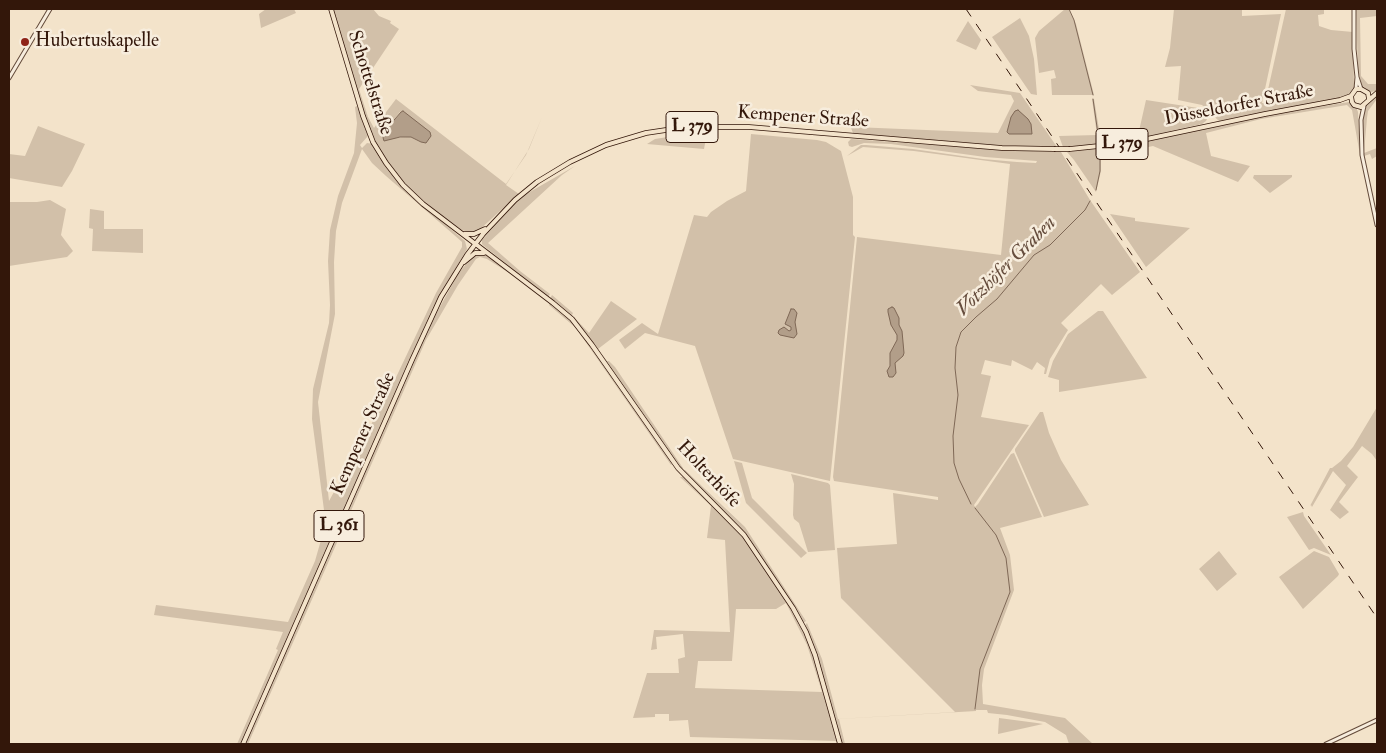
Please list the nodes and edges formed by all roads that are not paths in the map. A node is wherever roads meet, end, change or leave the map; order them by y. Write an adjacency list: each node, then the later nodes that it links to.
1 (50, 9): 4 (street)
2 (331, 9): 17 (main road, Schottelstraße)
3 (1354, 9): 5 (street)
4 (9, 78)
5 (1358, 89): 6 (main road); 7 (main road)
6 (1368, 93): 8 (main road); 8 (main road)
7 (1351, 96): 9 (main road, Düsseldorfer Straße / L 379); 10 (main road)
8 (1369, 99): 11 (main road)
9 (1340, 100): 10 (main road, Düsseldorfer Straße / L 379); 14 (main road, Düsseldorfer Straße / L 379, bridge)
10 (1352, 102): 12 (main road)
11 (1364, 106): 12 (main road); 13 (street)
12 (1358, 107): 13 (street)
13 (1361, 120): 15 (street)
14 (1054, 149): 16 (main road, Kempener Straße / L 379)
15 (1377, 225)
16 (489, 226): 17 (main road, Kempener Straße / L 379); 18 (main road, Kempener Straße / L 379)
17 (454, 228): 18 (main road, Schottelstraße)
18 (475, 244): 19 (main road, Holterhöfe); 20 (main road, Kempener Straße / L 361)
19 (493, 257): 20 (main road); 23 (main road, Holterhöfe)
20 (460, 267): 22 (main road, Kempener Straße / L 361)
21 (1377, 720): 24 (street)
22 (243, 744)
23 (840, 744)
24 (1326, 744)

